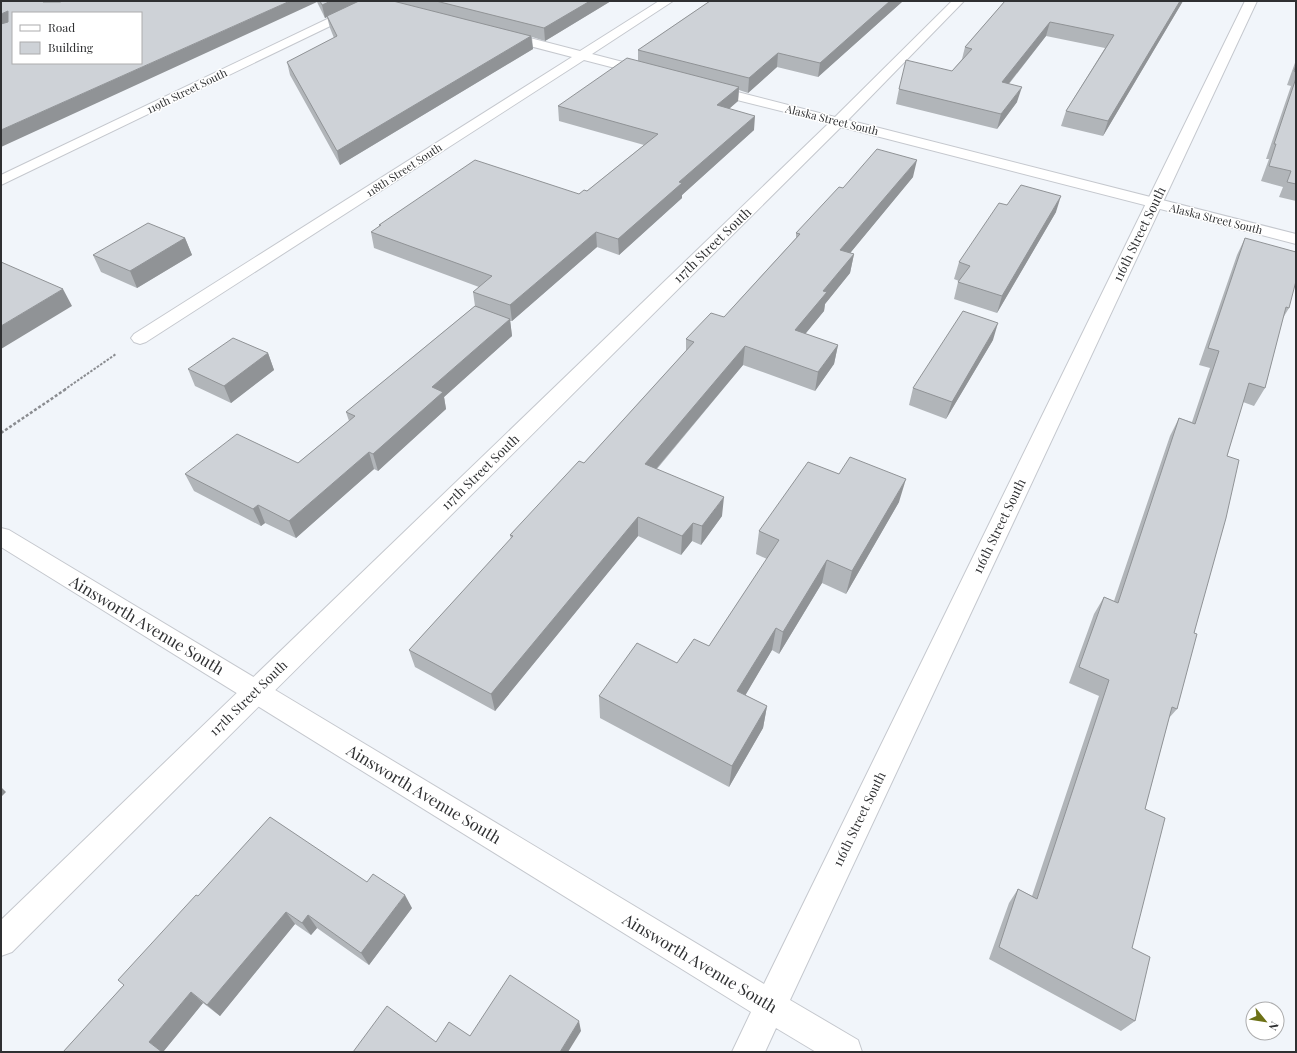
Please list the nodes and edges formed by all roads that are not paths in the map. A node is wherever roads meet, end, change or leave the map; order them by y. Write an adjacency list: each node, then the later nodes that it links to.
1 (371, 1): 5 (street); 11 (street, 119th Street South)
2 (667, 1): 7 (street, 118th Street South)
3 (958, 1): 10 (street, 117th Street South)
4 (1251, 1): 12 (street, 116th Street South)
5 (387, 6)
6 (492, 33): 7 (street)
7 (583, 56): 8 (street); 14 (street, 118th Street South)
8 (660, 76)
9 (699, 86): 10 (street, Alaska Street South)
10 (838, 122): 12 (street, Alaska Street South); 16 (street, 117th Street South)
11 (1, 181)
12 (1154, 203): 13 (street, Alaska Street South); 18 (street, 116th Street South)
13 (1296, 239)
14 (140, 338)
15 (1, 536): 16 (street, Ainsworth Avenue South)
16 (256, 691): 17 (street, 117th Street South); 18 (street, Ainsworth Avenue South)
17 (1, 941)
18 (770, 1006): 19 (street, 116th Street South); 20 (street, Ainsworth Avenue South)
19 (748, 1052)
20 (846, 1052)

